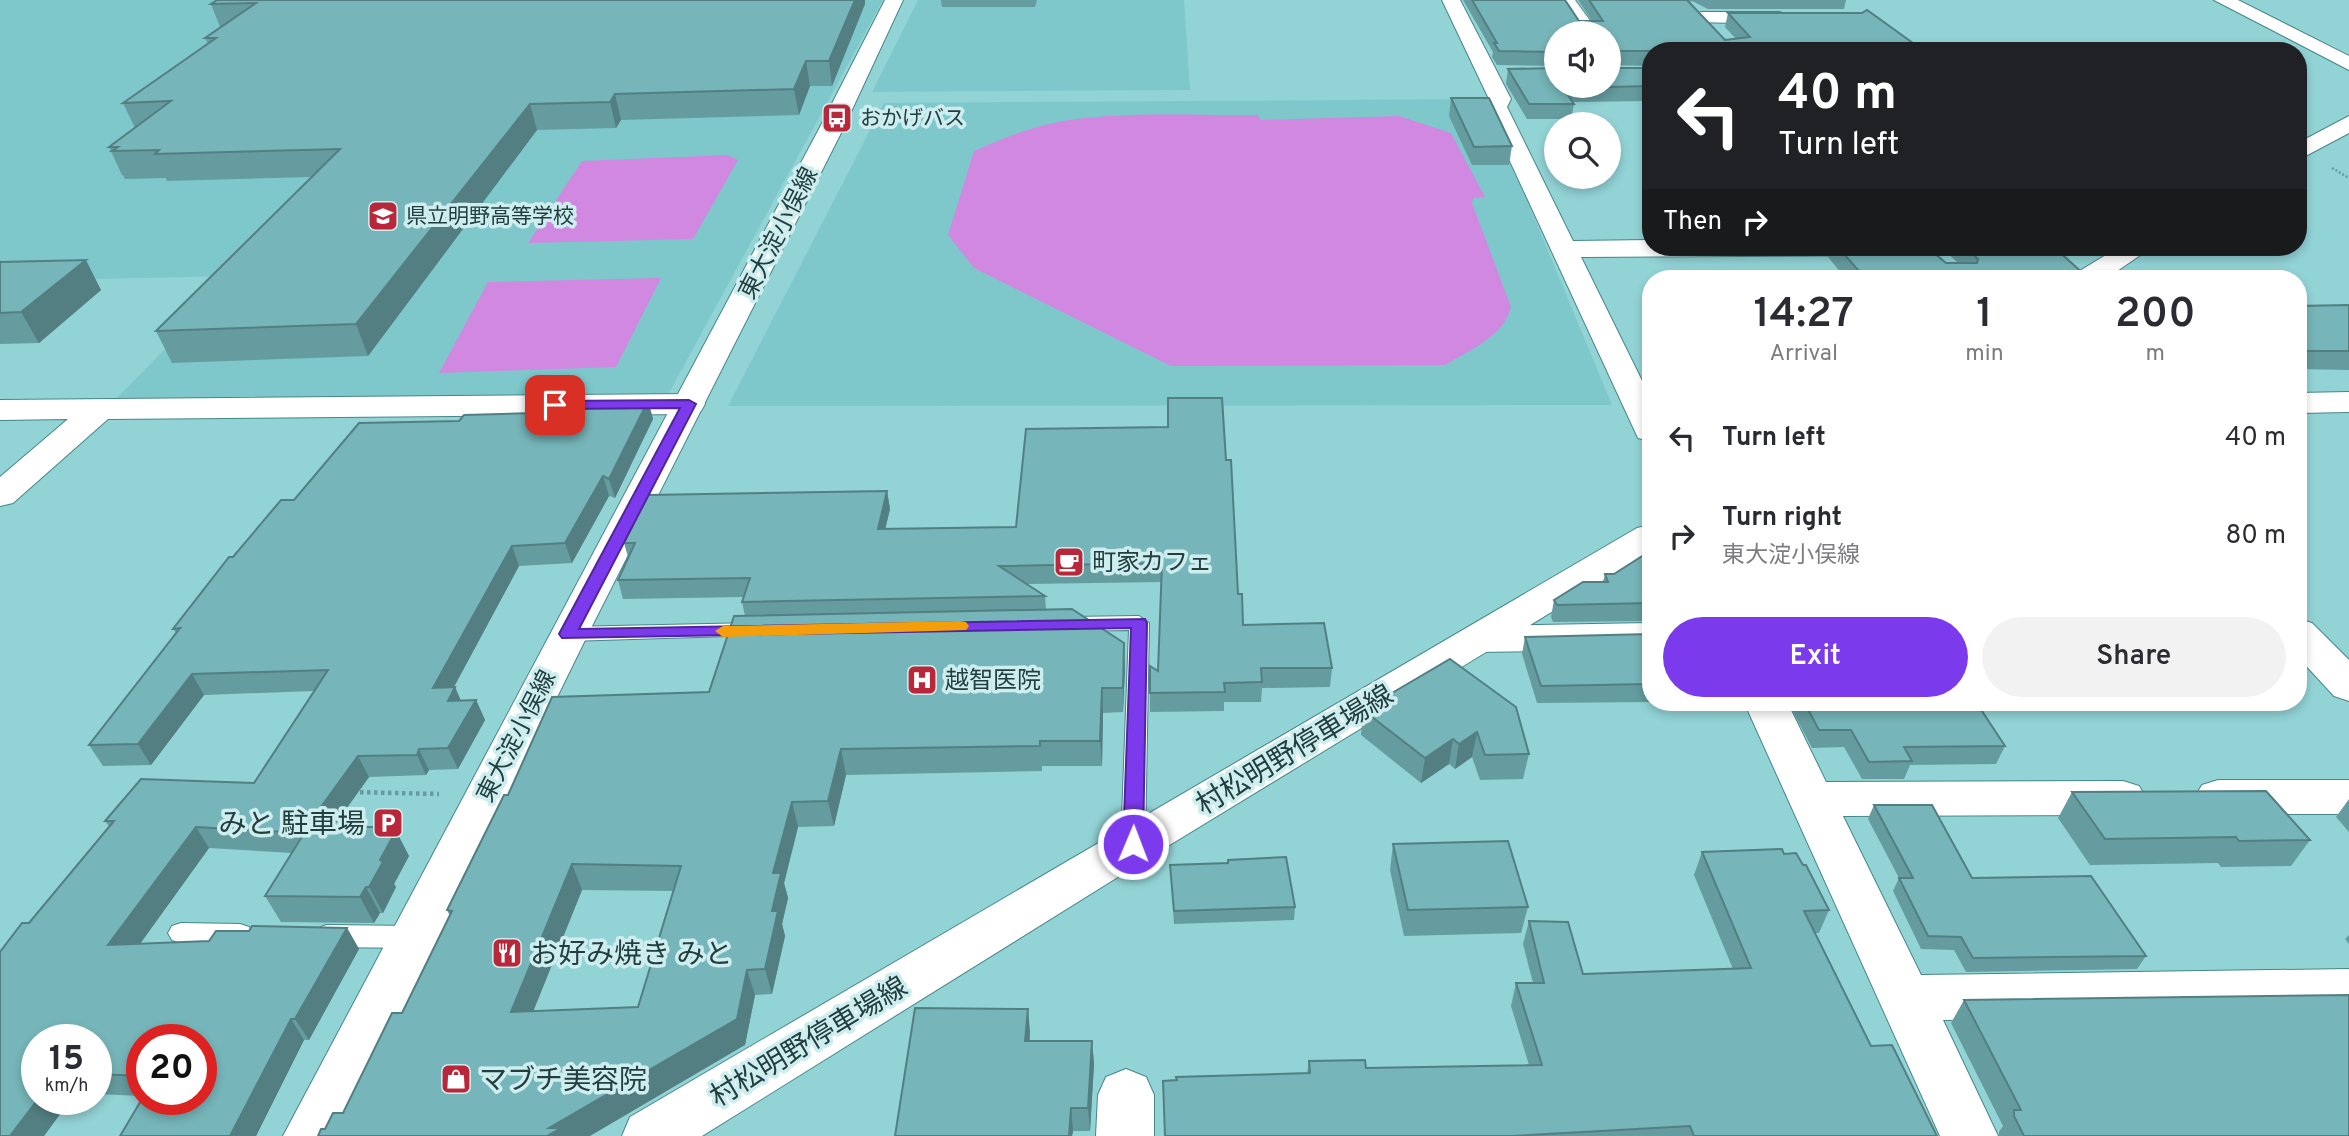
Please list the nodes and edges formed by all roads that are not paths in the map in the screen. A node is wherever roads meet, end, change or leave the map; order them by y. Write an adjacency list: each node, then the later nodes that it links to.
1 (894, 0): 21 (street, 東大淀小俣線)
2 (1451, 0): 15 (street)
3 (1565, 0): 8 (street)
4 (1684, 0): 6 (street)
5 (2223, 0): 10 (street)
6 (1702, 18): 7 (street); 9 (street)
7 (1805, 18)
8 (1580, 21)
9 (1718, 34)
10 (2306, 42)
11 (2307, 43): 12 (street)
12 (2349, 64)
13 (2349, 123): 14 (street)
14 (2307, 148)
15 (1564, 249): 16 (street); 24 (street)
16 (1642, 249)
17 (2123, 256): 18 (street)
18 (2101, 270)
19 (2349, 402): 20 (street)
20 (2307, 403)
21 (689, 404): 22 (street); 29 (street, 東大淀小俣線)
22 (100, 409): 23 (street); 25 (street)
23 (0, 410)
24 (1642, 414)
25 (0, 495)
26 (1642, 541): 31 (street, 村松明野停車場線)
27 (1055, 624): 37 (lane)
28 (777, 630): 29 (lane)
29 (568, 634): 41 (street, 東大淀小俣線)
30 (1642, 636): 31 (street)
31 (1480, 639): 37 (street, 村松明野停車場線)
32 (2307, 642): 33 (street)
33 (2349, 686)
34 (1770, 711): 36 (street)
35 (2349, 797): 36 (street)
36 (1813, 799): 43 (street)
37 (1133, 844): 45 (street, 村松明野停車場線)
38 (181, 933): 39 (lane)
39 (264, 934)
40 (305, 935): 41 (lane)
41 (416, 937): 44 (street, 東大淀小俣線)
42 (2349, 992): 43 (street)
43 (1906, 998): 46 (street)
44 (312, 1136)
45 (652, 1136)
46 (1969, 1136)

